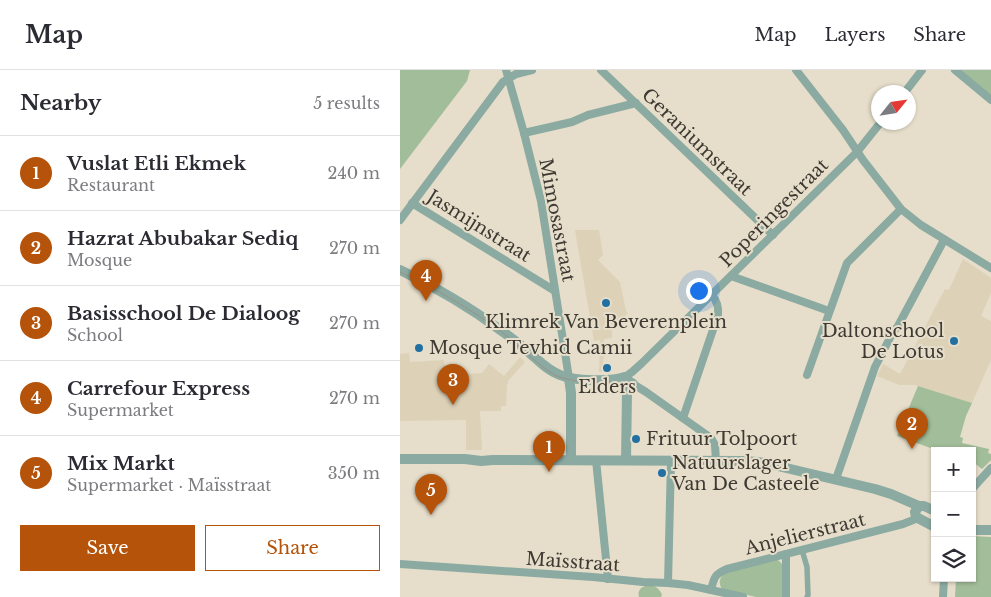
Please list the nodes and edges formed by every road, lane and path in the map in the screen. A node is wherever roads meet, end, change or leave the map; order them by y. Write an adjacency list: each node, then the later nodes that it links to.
1 (532, 70): 6 (street)
2 (601, 70): 9 (street, Geraniumstraat)
3 (796, 70): 12 (street)
4 (922, 70): 7 (street)
5 (955, 70): 8 (street)
6 (508, 74): 11 (street, Mimosastraat); 13 (street)
7 (910, 85)
8 (991, 100)
9 (636, 104): 11 (street); 16 (street, Geraniumstraat)
10 (875, 130): 12 (street, Poperingestraat)
11 (524, 133): 21 (street, Mimosastraat)
12 (857, 152): 14 (street); 16 (street, Poperingestraat)
13 (412, 203): 15 (street); 21 (street, Jasmijnstraat)
14 (901, 209): 17 (street); 23 (street)
15 (400, 220)
16 (773, 235): 20 (street, Poperingestraat)
17 (944, 240): 18 (street); 35 (street)
18 (991, 268)
19 (400, 270): 25 (street)
20 (731, 276): 22 (street, Poperingestraat); 23 (street)
21 (555, 291): 25 (street, Mimosastraat)
22 (712, 295): 26 (street, Poperingestraat); 27 (street)
23 (829, 311): 24 (street)
24 (807, 375)
25 (569, 378): 26 (street); 29 (street)
26 (629, 381): 27 (street); 31 (street)
27 (683, 418): 33 (street)
28 (400, 459): 29 (street)
29 (571, 460): 30 (street)
30 (596, 460): 31 (street); 46 (street)
31 (626, 460): 32 (street)
32 (671, 461): 33 (street); 48 (street)
33 (716, 461): 35 (street)
34 (991, 468): 36 (street)
35 (836, 479): 37 (street)
36 (976, 485)
37 (919, 506): 38 (street); 39 (street)
38 (931, 509)
39 (918, 518): 40 (street); 43 (street, Anjelierstraat)
40 (931, 525)
41 (976, 530): 42 (street)
42 (991, 530)
43 (802, 550): 44 (street, Anjelierstraat); 52 (street)
44 (786, 554): 49 (street, Anjelierstraat); 51 (street)
45 (400, 564): 46 (street, Maïsstraat)
46 (608, 579): 48 (street, Maïsstraat)
47 (944, 582): 53 (street)
48 (668, 583): 49 (street, Maïsstraat)
49 (711, 590): 50 (street, Maïsstraat)
50 (743, 597)
51 (786, 597)
52 (807, 597)
53 (943, 597)

